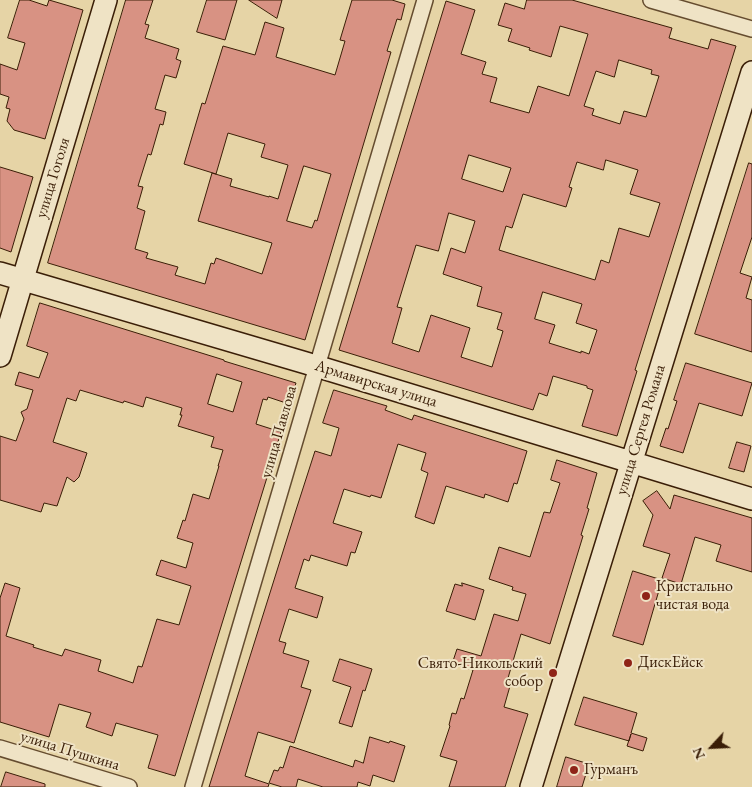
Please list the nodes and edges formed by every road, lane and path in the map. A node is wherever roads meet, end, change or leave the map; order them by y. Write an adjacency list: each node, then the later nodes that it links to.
1 (106, 0): 7 (street, улица Гоголя)
2 (425, 0): 9 (street, улица Павлова)
3 (651, 0): 4 (street)
4 (752, 29)
5 (752, 72): 10 (street, улица Сергея Романа)
6 (0, 272): 7 (street, Армавирская улица)
7 (23, 279): 8 (street, улица Гоголя); 9 (street, Армавирская улица)
8 (0, 356)
9 (317, 366): 10 (street, Армавирская улица); 14 (street, улица Павлова)
10 (631, 462): 11 (street, Армавирская улица); 15 (street, улица Сергея Романа)
11 (752, 499)
12 (0, 748): 13 (street, улица Пушкина)
13 (129, 787)
14 (193, 787)
15 (531, 787)

